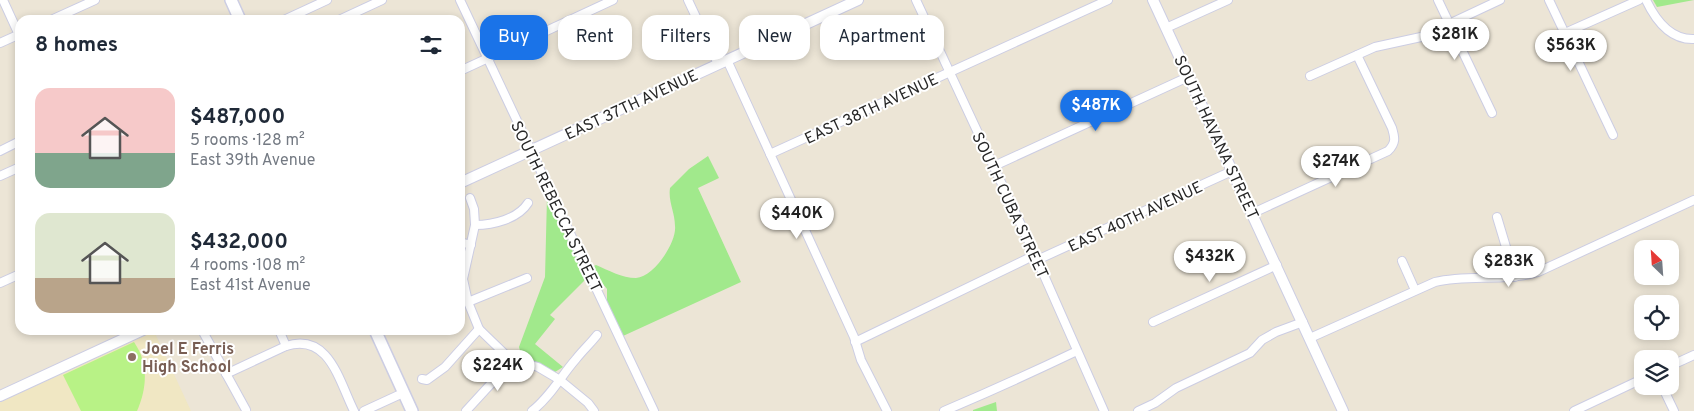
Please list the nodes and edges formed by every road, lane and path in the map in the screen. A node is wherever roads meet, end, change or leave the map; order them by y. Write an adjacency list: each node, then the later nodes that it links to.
1 (3, 0): 24 (street)
2 (95, 0): 19 (street)
3 (230, 0): 20 (main road)
4 (327, 0): 21 (street)
5 (382, 0): 22 (street)
6 (460, 0): 31 (street, SOUTH REBECCA STREET)
7 (613, 0): 26 (street)
8 (688, 0): 35 (street)
9 (858, 0): 35 (street, EAST 37TH AVENUE)
10 (916, 0): 37 (street, SOUTH CUBA STREET)
11 (1108, 0): 37 (street, EAST 38TH AVENUE)
12 (1153, 0): 25 (street, SOUTH HAVANA STREET)
13 (1228, 0): 25 (street)
14 (1438, 0): 23 (street)
15 (1500, 0): 23 (street)
16 (1550, 0): 27 (street)
17 (1639, 0): 27 (street)
18 (1646, 0): 29 (street)
19 (62, 15)
20 (238, 15)
21 (295, 15)
22 (350, 15)
23 (1450, 23): 32 (street); 40 (street)
24 (15, 25)
25 (1166, 28): 39 (street, SOUTH HAVANA STREET)
26 (548, 30)
27 (1565, 33): 41 (street)
28 (15, 37): 30 (street)
29 (1694, 39)
30 (0, 43)
31 (480, 45)
32 (1357, 55): 38 (street); 54 (street)
33 (482, 60): 36 (street)
34 (487, 60): 44 (street, SOUTH REBECCA STREET)
35 (722, 62): 44 (street, EAST 37TH AVENUE); 45 (street)
36 (465, 68)
37 (949, 73): 45 (street, EAST 38TH AVENUE); 46 (street, SOUTH CUBA STREET)
38 (1310, 76)
39 (1188, 77): 46 (street); 48 (street, SOUTH HAVANA STREET)
40 (1492, 113)
41 (1613, 135)
42 (15, 143): 43 (street)
43 (0, 150)
44 (530, 151): 50 (street, EAST 37TH AVENUE); 100 (street, SOUTH REBECCA STREET)
45 (770, 154): 79 (street)
46 (994, 166): 59 (street, SOUTH CUBA STREET)
47 (15, 169): 49 (street)
48 (1232, 171): 54 (street, SOUTH HAVANA STREET); 59 (street, EAST 40TH AVENUE)
49 (0, 176)
50 (465, 181)
51 (470, 198): 56 (street)
52 (1694, 200): 64 (street)
53 (528, 203): 56 (street)
54 (1253, 213): 61 (street, SOUTH HAVANA STREET)
55 (1497, 217): 64 (street)
56 (475, 225): 58 (street)
57 (465, 243): 58 (street)
58 (471, 245): 62 (street)
59 (1036, 258): 79 (street, EAST 40TH AVENUE); 81 (street, SOUTH CUBA STREET)
60 (1402, 261): 67 (street)
61 (1276, 265): 70 (street); 71 (street, SOUTH HAVANA STREET)
62 (465, 266)
63 (15, 276): 66 (street)
64 (1515, 277): 67 (street)
65 (527, 278): 69 (street)
66 (0, 283)
67 (1415, 290): 78 (street)
68 (465, 293): 69 (street)
69 (468, 302): 72 (street)
70 (1153, 322)
71 (1303, 322): 78 (street, SOUTH HAVANA STREET); 104 (street)
72 (479, 329): 83 (street); 87 (street)
73 (131, 335): 91 (street)
74 (204, 335): 85 (street)
75 (281, 335): 80 (street)
76 (377, 335): 89 (main road)
77 (597, 335): 86 (street)
78 (1310, 338): 105 (street, SOUTH HAVANA STREET)
79 (855, 342): 101 (street)
80 (286, 346): 85 (street); 94 (street)
81 (1077, 351): 102 (street); 103 (street, SOUTH CUBA STREET)
82 (1694, 355): 84 (street)
83 (510, 359): 86 (street); 97 (street)
84 (1679, 362)
85 (226, 374): 93 (street)
86 (560, 380): 98 (street); 99 (street)
87 (425, 382)
88 (1634, 384): 92 (street)
89 (403, 393): 95 (street); 96 (main road)
90 (1666, 395): 107 (street)
91 (0, 396)
92 (1592, 407): 106 (street)
93 (246, 410)
94 (354, 411)
95 (364, 411)
96 (412, 411)
97 (466, 411)
98 (532, 411)
99 (594, 411)
100 (654, 411)
101 (887, 411)
102 (944, 411)
103 (1104, 411)
104 (1138, 411)
105 (1343, 411)
106 (1574, 411)
107 (1674, 411)

